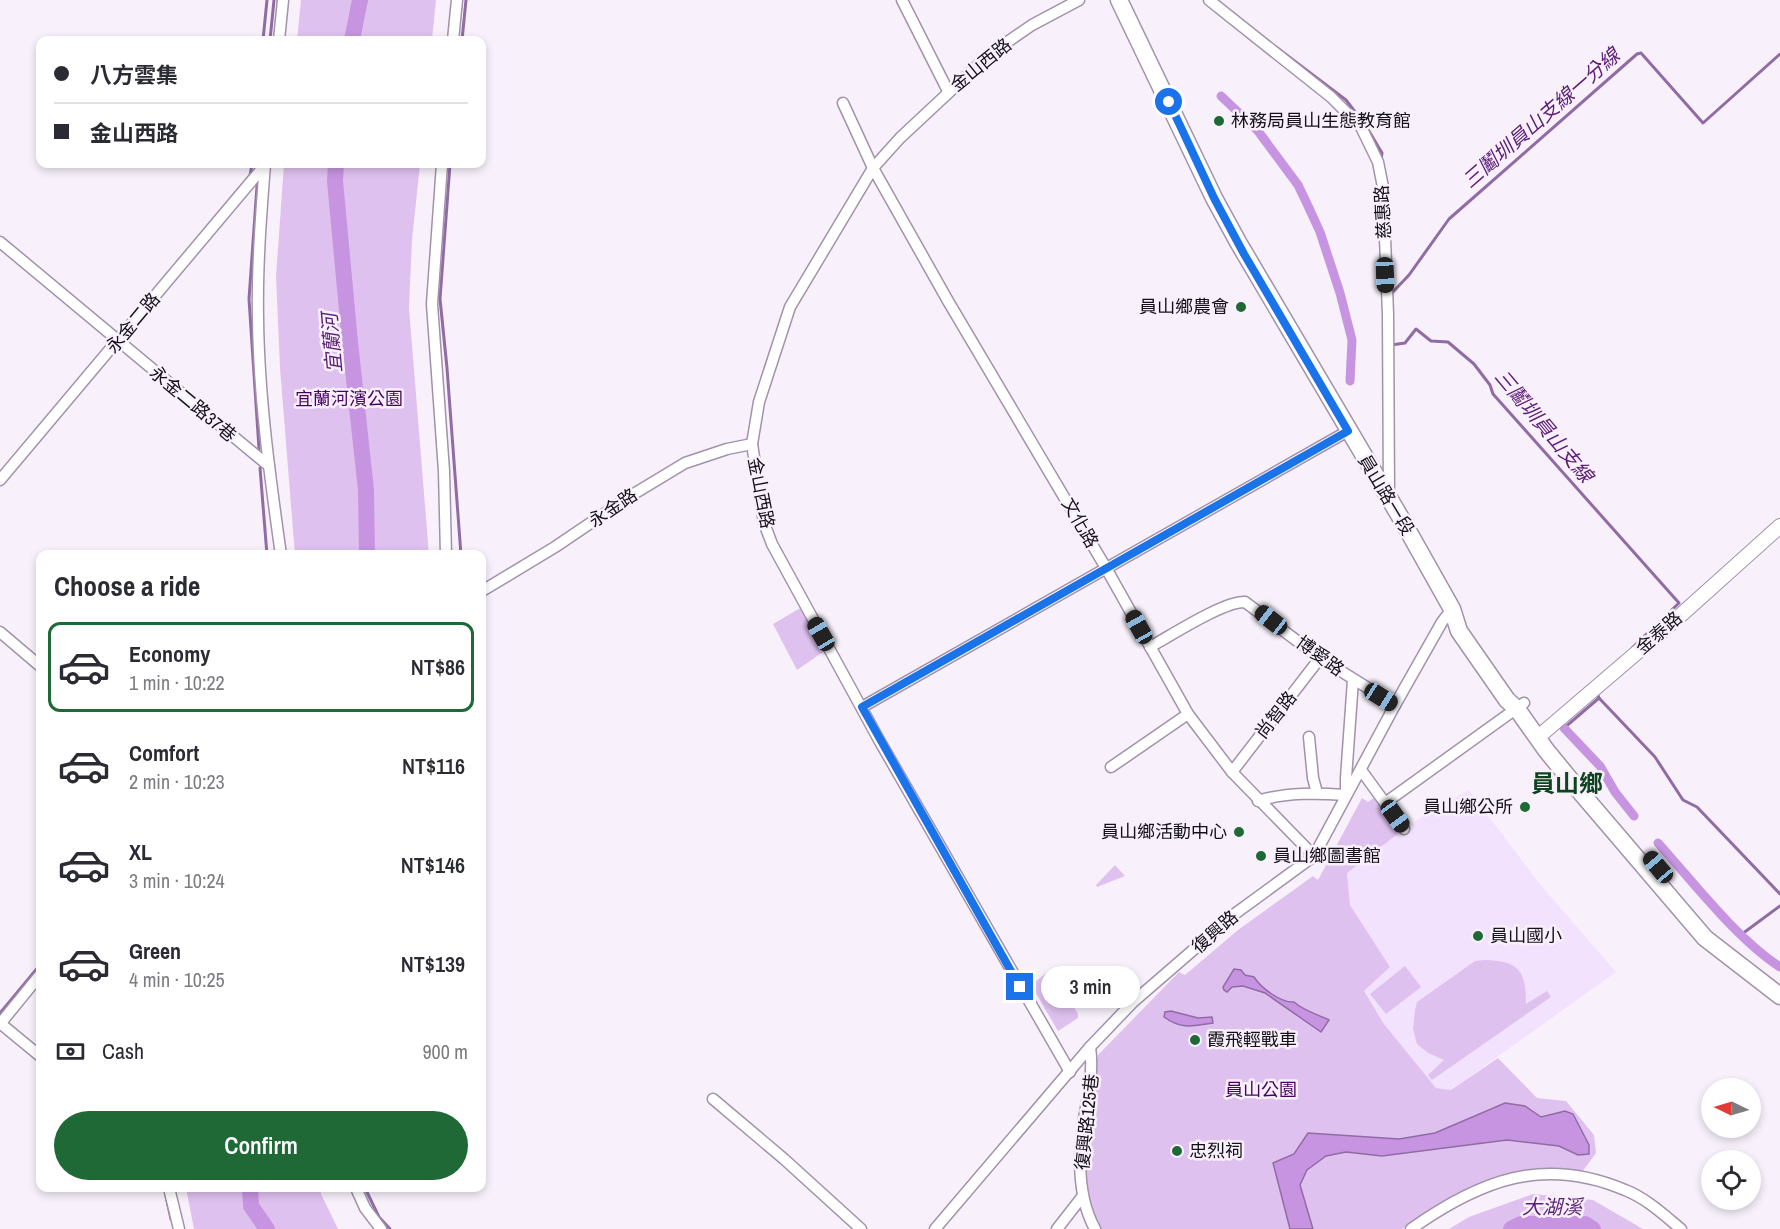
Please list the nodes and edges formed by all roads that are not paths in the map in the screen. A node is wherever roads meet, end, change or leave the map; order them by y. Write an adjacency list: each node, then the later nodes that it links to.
1 (284, 0): 7 (street)
2 (457, 0): 8 (street)
3 (902, 0): 9 (street)
4 (1080, 0): 9 (street, 金山西路)
5 (1119, 0): 17 (main road, 員山路一段)
6 (1209, 0): 21 (street, 慈惠路)
7 (280, 36)
8 (453, 36)
9 (948, 91): 14 (street, 金山西路)
10 (843, 102): 14 (street, 文化路)
11 (262, 168): 16 (street, 永金二路)
12 (265, 168): 19 (street)
13 (442, 168): 24 (street)
14 (873, 168): 18 (street, 金山西路); 25 (street, 文化路)
15 (0, 242): 16 (street, 永金二路37巷)
16 (118, 341): 19 (street, 永金二路37巷); 20 (street, 永金二路)
17 (1348, 431): 21 (main road, 員山路一段); 25 (street)
18 (752, 444): 26 (street, 永金路); 35 (street, 金山西路)
19 (268, 466): 23 (street)
20 (0, 480)
21 (1389, 499): 27 (main road, 員山路一段)
22 (1780, 526): 37 (street, 金泰路)
23 (280, 550)
24 (446, 550)
25 (1106, 568): 29 (street, 文化路); 35 (street)
26 (486, 589)
27 (1452, 609): 33 (street, 復興路); 34 (main road, 員山路一段)
28 (0, 632): 31 (street)
29 (1150, 647): 30 (street, 博愛路); 36 (street, 文化路)
30 (1320, 658): 32 (street, 博愛路); 41 (street, 尚智路)
31 (36, 663)
32 (1353, 680): 33 (street, 博愛路); 43 (street)
33 (1395, 705): 40 (street, 復興路)
34 (1521, 706): 37 (main road, 員山路一段); 45 (street)
35 (862, 707): 54 (street, 金山西路)
36 (1188, 714): 39 (street); 41 (street, 文化路)
37 (1541, 735): 49 (main road, 員山路一段); 50 (main road, 員山路一段)
38 (1309, 737): 42 (street)
39 (1111, 767)
40 (1361, 770): 43 (street, 復興路); 45 (street)
41 (1232, 772): 44 (street, 文化路)
42 (1317, 793): 43 (street); 44 (street)
43 (1346, 795): 47 (street, 復興路)
44 (1258, 801): 47 (street, 文化路)
45 (1385, 803): 46 (street)
46 (1404, 829)
47 (1314, 856): 52 (street, 復興路)
48 (36, 980): 51 (street)
49 (1780, 983)
50 (1780, 996)
51 (0, 1023): 53 (street)
52 (1090, 1047): 54 (street, 復興路); 58 (street, 復興路125巷)
53 (36, 1053)
54 (1070, 1072): 62 (street, 復興路)
55 (713, 1099): 61 (street)
56 (170, 1192): 59 (street)
57 (358, 1192): 60 (street)
58 (1082, 1197): 63 (street); 64 (street, 復興路125巷)
59 (179, 1229)
60 (381, 1229)
61 (861, 1229)
62 (935, 1229)
63 (1057, 1229)
64 (1095, 1229)
65 (1411, 1229): 66 (street)
66 (1681, 1229)

